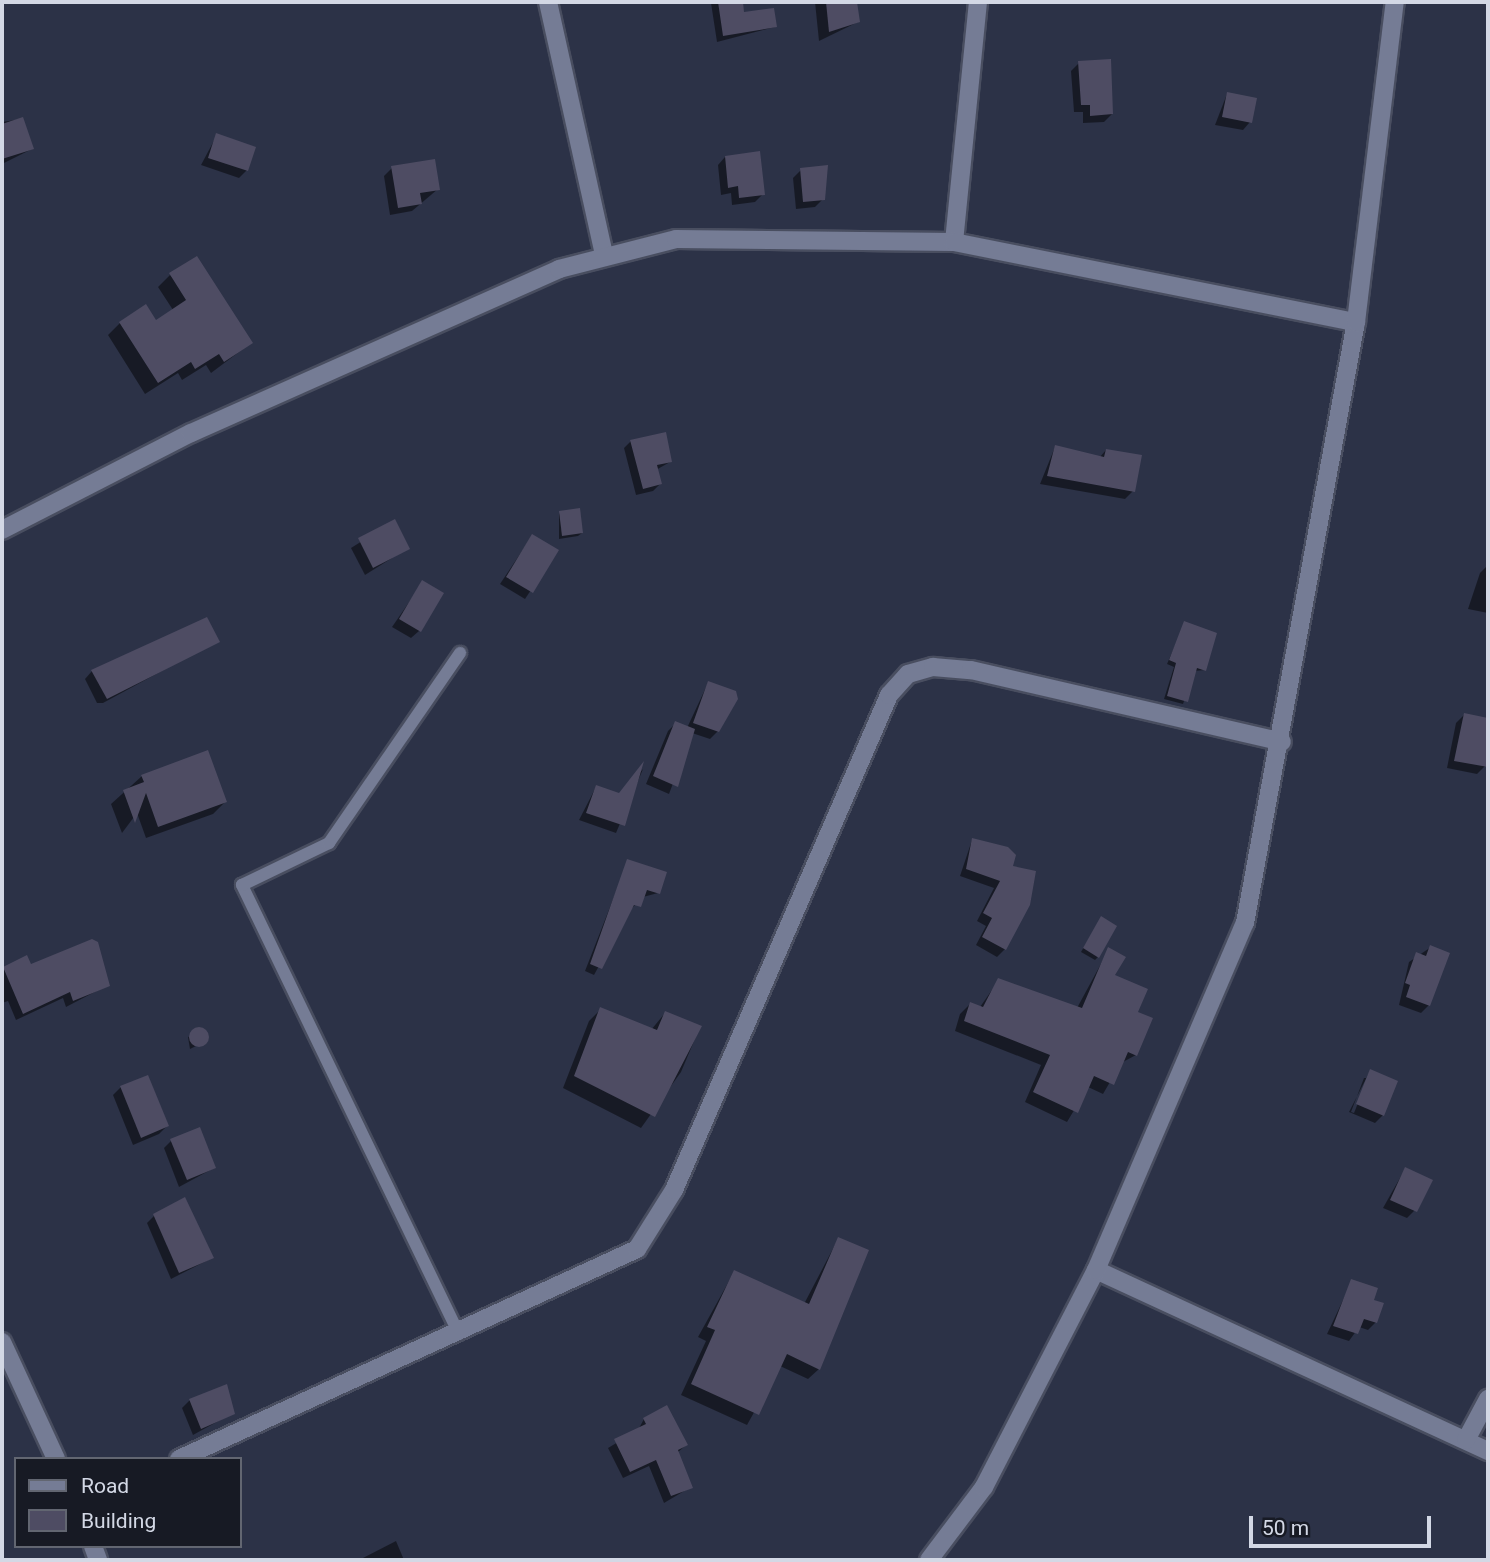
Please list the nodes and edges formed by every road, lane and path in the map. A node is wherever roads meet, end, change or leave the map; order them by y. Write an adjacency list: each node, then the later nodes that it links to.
1 (548, 2): 5 (street)
2 (978, 2): 4 (street)
3 (1395, 2): 6 (street)
4 (954, 242): 5 (street); 6 (street)
5 (604, 254): 7 (street)
6 (1356, 321): 9 (street)
7 (2, 529)
8 (460, 653): 11 (lane)
9 (1282, 742): 10 (street); 11 (street)
10 (1097, 1270): 14 (street); 18 (street)
11 (459, 1334): 17 (street)
12 (2, 1342): 16 (street)
13 (1488, 1399): 14 (street)
14 (1466, 1440): 15 (street)
15 (1488, 1451)
16 (55, 1457)
17 (183, 1457)
18 (929, 1560)

